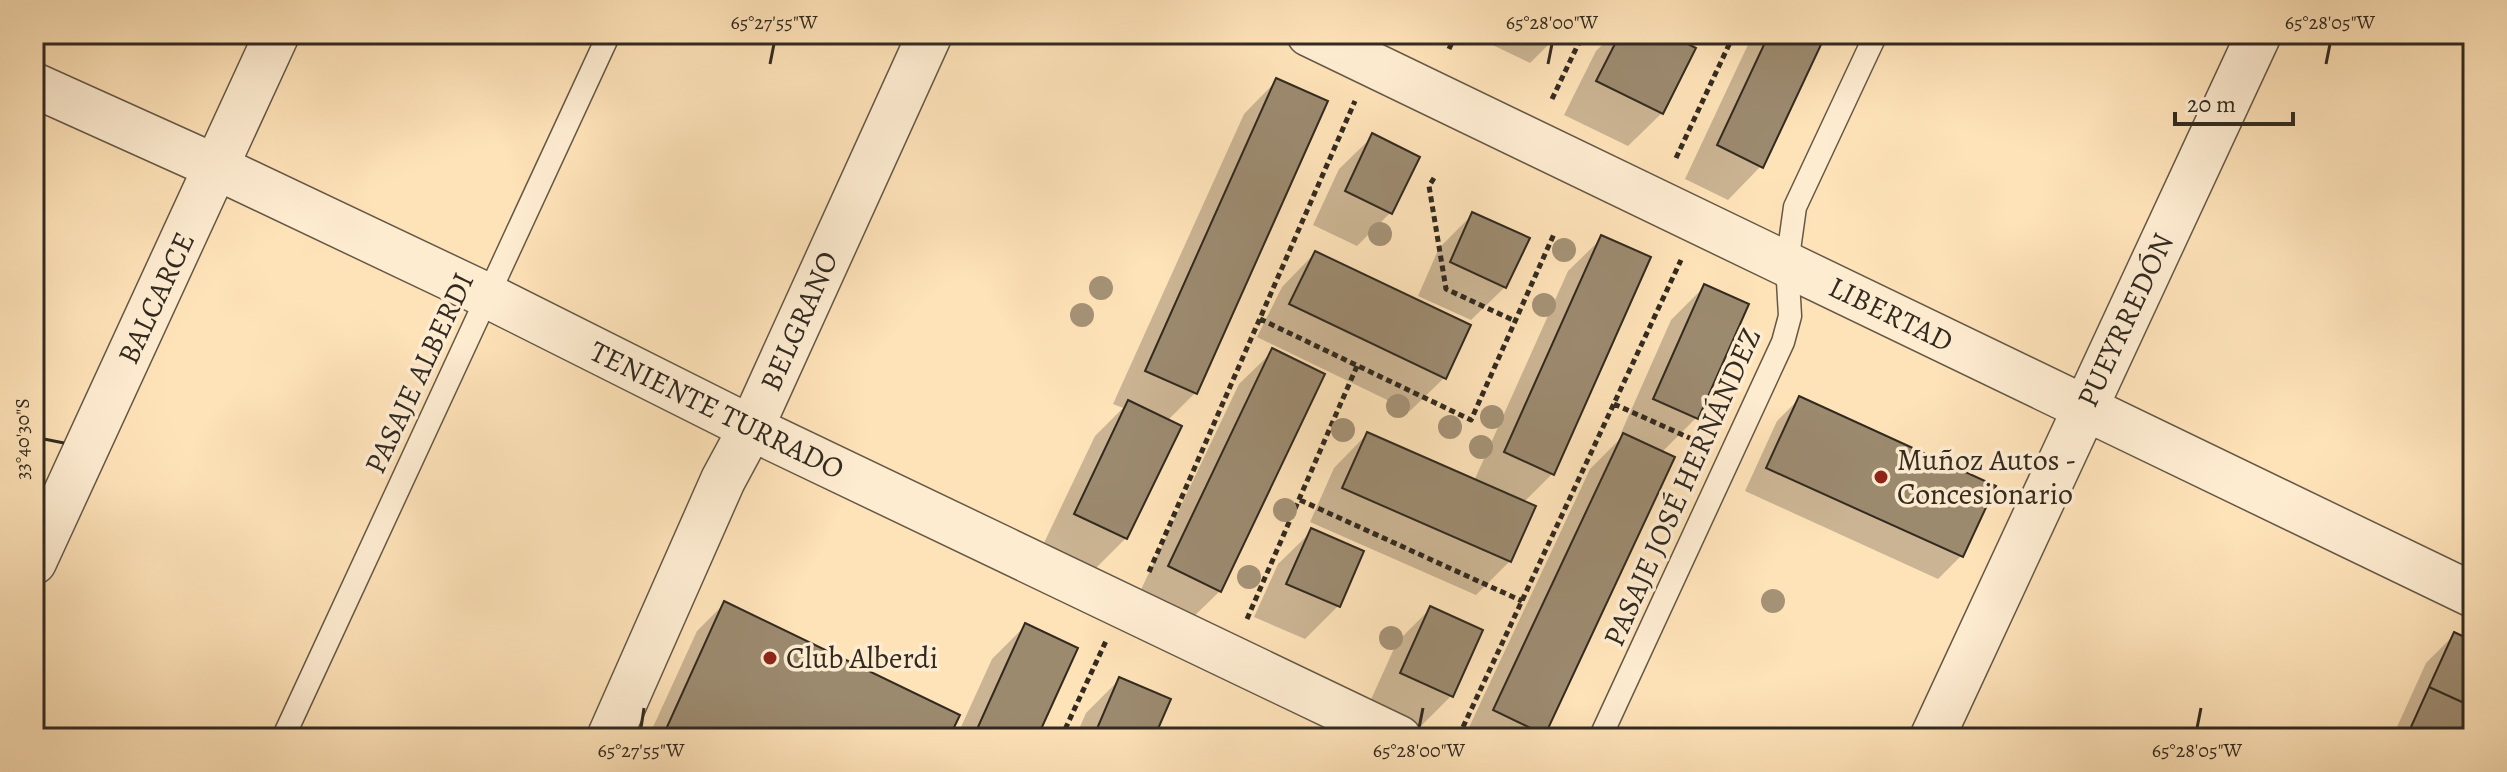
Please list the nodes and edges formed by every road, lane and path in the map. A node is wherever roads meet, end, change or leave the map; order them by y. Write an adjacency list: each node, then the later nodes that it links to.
1 (277, 34): 15 (street, BALCARCE)
2 (609, 34): 20 (lane, PASAJE ALBERDI)
3 (930, 34): 26 (street, BELGRANO)
4 (1309, 34): 19 (street, LIBERTAD)
5 (1456, 34): 10 (path)
6 (1583, 34): 12 (path)
7 (1734, 34): 14 (path)
8 (1876, 34): 19 (lane, PASAJE JOSÉ HERNÁNDEZ)
9 (2259, 34): 25 (street, PUEYRREDÓN)
10 (1449, 49)
11 (34, 85): 15 (street, TENIENTE TURRADO)
12 (1552, 99)
13 (1355, 101): 21 (path)
14 (1676, 158)
15 (216, 167): 20 (street, TENIENTE TURRADO); 29 (street, BALCARCE)
16 (1434, 178): 22 (path)
17 (1554, 234): 22 (path)
18 (1683, 255): 24 (path)
19 (1787, 264): 25 (street, LIBERTAD); 40 (lane, PASAJE JOSÉ HERNÁNDEZ)
20 (488, 296): 26 (street, TENIENTE TURRADO); 36 (lane, PASAJE ALBERDI)
21 (1260, 319): 23 (path); 30 (path)
22 (1515, 321): 23 (path)
23 (1357, 366): 28 (path)
24 (1614, 404): 27 (path); 32 (path)
25 (2084, 407): 31 (street, LIBERTAD); 41 (street, PUEYRREDÓN)
26 (751, 428): 37 (street, BELGRANO); 39 (street, TENIENTE TURRADO)
27 (1703, 444)
28 (1300, 500): 32 (path); 33 (path)
29 (34, 562)
30 (1147, 577)
31 (2473, 595)
32 (1522, 601): 35 (path)
33 (1245, 623)
34 (1106, 639): 38 (path)
35 (1463, 727)
36 (283, 738)
37 (609, 738)
38 (1061, 738)
39 (1399, 738)
40 (1600, 738)
41 (1932, 738)

